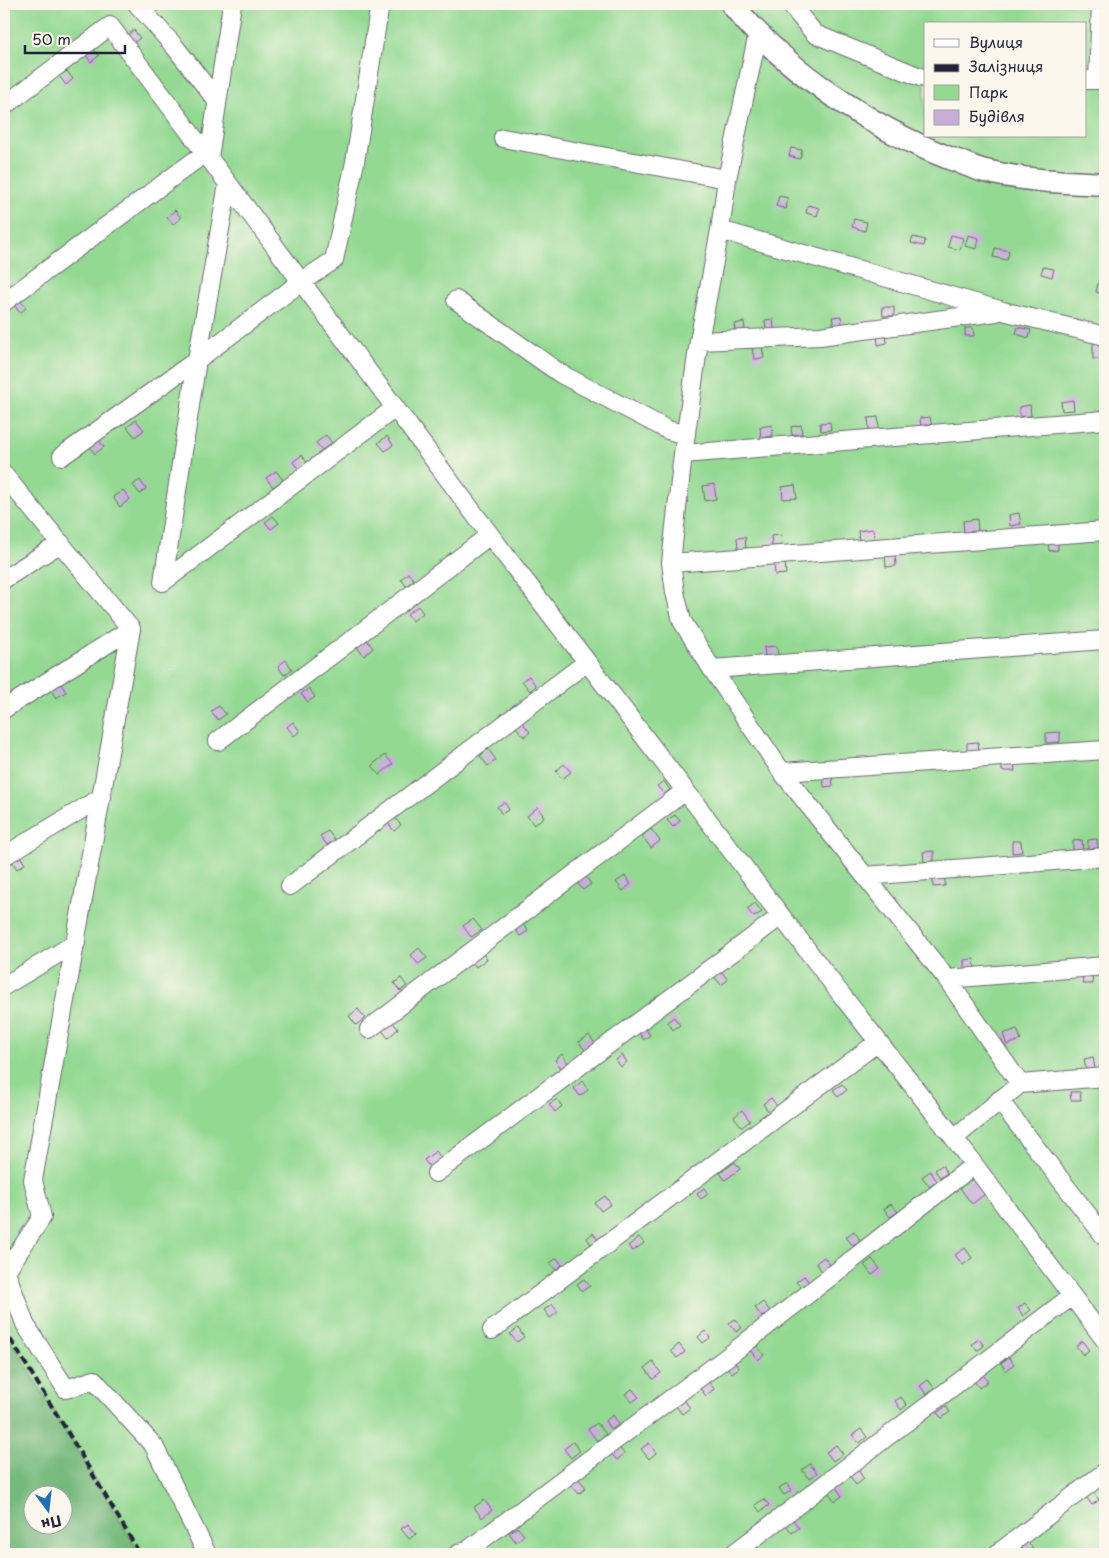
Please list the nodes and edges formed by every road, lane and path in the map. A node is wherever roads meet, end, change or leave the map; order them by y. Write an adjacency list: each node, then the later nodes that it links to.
1 (137, 4): 10 (lane)
2 (232, 4): 10 (lane)
3 (380, 4): 18 (lane)
4 (732, 4): 7 (main road)
5 (790, 4): 8 (lane)
6 (1101, 4): 9 (lane)
7 (758, 33): 14 (lane); 16 (main road)
8 (924, 78)
9 (1086, 80)
10 (217, 101): 13 (lane)
11 (4, 106): 13 (lane)
12 (503, 138): 14 (lane)
13 (207, 155): 15 (lane); 20 (lane)
14 (727, 179): 17 (lane)
15 (228, 184): 18 (lane); 24 (lane)
16 (1105, 184)
17 (720, 230): 21 (lane); 23 (lane)
18 (301, 282): 24 (lane); 25 (lane)
19 (456, 300): 27 (lane)
20 (4, 302)
21 (1003, 311): 22 (lane); 23 (lane)
22 (1105, 336)
23 (698, 341): 27 (lane)
24 (197, 360): 25 (lane); 29 (lane)
25 (396, 408): 32 (lane)
26 (1105, 420): 28 (lane)
27 (686, 435): 28 (lane)
28 (683, 454): 34 (lane)
29 (62, 456)
30 (4, 475): 33 (lane)
31 (1105, 531): 34 (lane)
32 (490, 535): 38 (lane); 41 (lane)
33 (61, 543): 35 (lane); 36 (lane)
34 (671, 563): 39 (lane)
35 (4, 579)
36 (131, 629): 40 (lane); 45 (lane)
37 (1105, 640): 39 (lane)
38 (587, 662): 44 (lane); 49 (lane)
39 (712, 669): 43 (lane)
40 (4, 709)
41 (218, 742)
42 (1105, 750): 43 (lane)
43 (782, 772): 48 (lane)
44 (685, 791): 50 (lane); 55 (lane)
45 (102, 797): 46 (lane); 51 (lane)
46 (4, 856)
47 (1105, 857): 48 (lane)
48 (865, 876): 53 (lane)
49 (290, 886)
50 (781, 916): 56 (lane); 62 (lane)
51 (76, 943): 54 (lane); 64 (lane)
52 (1105, 966): 53 (lane)
53 (947, 978): 58 (lane)
54 (4, 986)
55 (369, 1029)
56 (878, 1042): 60 (lane); 66 (lane)
57 (1105, 1077): 58 (lane)
58 (1020, 1084): 59 (lane)
59 (999, 1100): 60 (lane); 63 (lane)
60 (954, 1138): 61 (lane)
61 (974, 1165): 65 (lane); 70 (lane)
62 (436, 1173)
63 (1103, 1230)
64 (5, 1268): 69 (lane)
65 (1072, 1296): 67 (lane); 71 (lane)
66 (492, 1330)
67 (1105, 1340)
68 (1105, 1472): 72 (lane)
69 (207, 1554)
70 (458, 1554)
71 (732, 1554)
72 (997, 1554)

